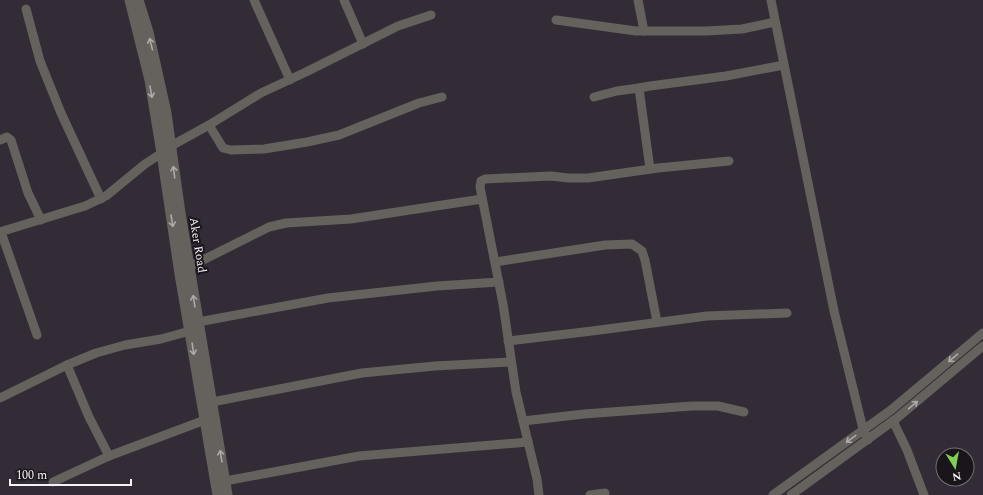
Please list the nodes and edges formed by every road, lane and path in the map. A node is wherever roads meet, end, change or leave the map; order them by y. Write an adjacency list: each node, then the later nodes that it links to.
1 (130, 0): 20 (street, Aker Road, one-way to 20)
2 (138, 0): 20 (street, Aker Road, one-way to 2)
3 (254, 0): 14 (street)
4 (344, 0): 12 (street)
5 (638, 0): 11 (street)
6 (771, 0): 10 (street)
7 (26, 9): 23 (street)
8 (431, 15): 12 (street)
9 (556, 20): 11 (street)
10 (776, 22): 11 (street); 13 (street)
11 (644, 31)
12 (363, 44): 14 (street)
13 (784, 65): 15 (street); 46 (street)
14 (290, 80): 18 (street)
15 (639, 88): 17 (street); 22 (street)
16 (442, 97): 18 (street)
17 (594, 97)
18 (209, 125): 20 (street)
19 (0, 140): 25 (street)
20 (167, 150): 23 (street); 28 (street, Aker Road, one-way to 20); 32 (street, Aker Road, one-way to 32)
21 (729, 161): 22 (street)
22 (650, 169): 24 (street)
23 (101, 199): 25 (street)
24 (482, 199): 27 (street); 28 (street)
25 (41, 220): 26 (street)
26 (1, 232): 34 (street)
27 (495, 262): 29 (street); 31 (street)
28 (189, 267): 32 (street, Aker Road, one-way to 28)
29 (499, 282): 32 (street); 35 (street)
30 (787, 313): 31 (street)
31 (657, 322): 35 (street)
32 (194, 327): 38 (street); 39 (street, Aker Road)
33 (983, 333): 46 (street, one-way to 46)
34 (37, 335)
35 (508, 340): 37 (street)
36 (983, 346): 44 (street, one-way to 36)
37 (511, 362): 41 (street); 45 (street)
38 (68, 364): 40 (street); 49 (street)
39 (202, 371): 41 (street, Aker Road); 43 (street, Aker Road)
40 (0, 398)
41 (212, 402): 50 (street, Aker Road, one-way to 41)
42 (744, 412): 45 (street)
43 (206, 420): 49 (street); 53 (street, Aker Road)
44 (893, 421): 47 (street); 59 (street)
45 (523, 422): 48 (street)
46 (863, 429): 47 (street); 57 (street, one-way to 57)
47 (868, 440): 58 (street)
48 (528, 442): 50 (street); 55 (street)
49 (109, 456): 51 (street)
50 (225, 481): 54 (street, Aker Road)
51 (53, 482)
52 (605, 493): 56 (street)
53 (218, 495)
54 (227, 495)
55 (539, 495)
56 (590, 495)
57 (773, 495)
58 (791, 495)
59 (924, 495)

